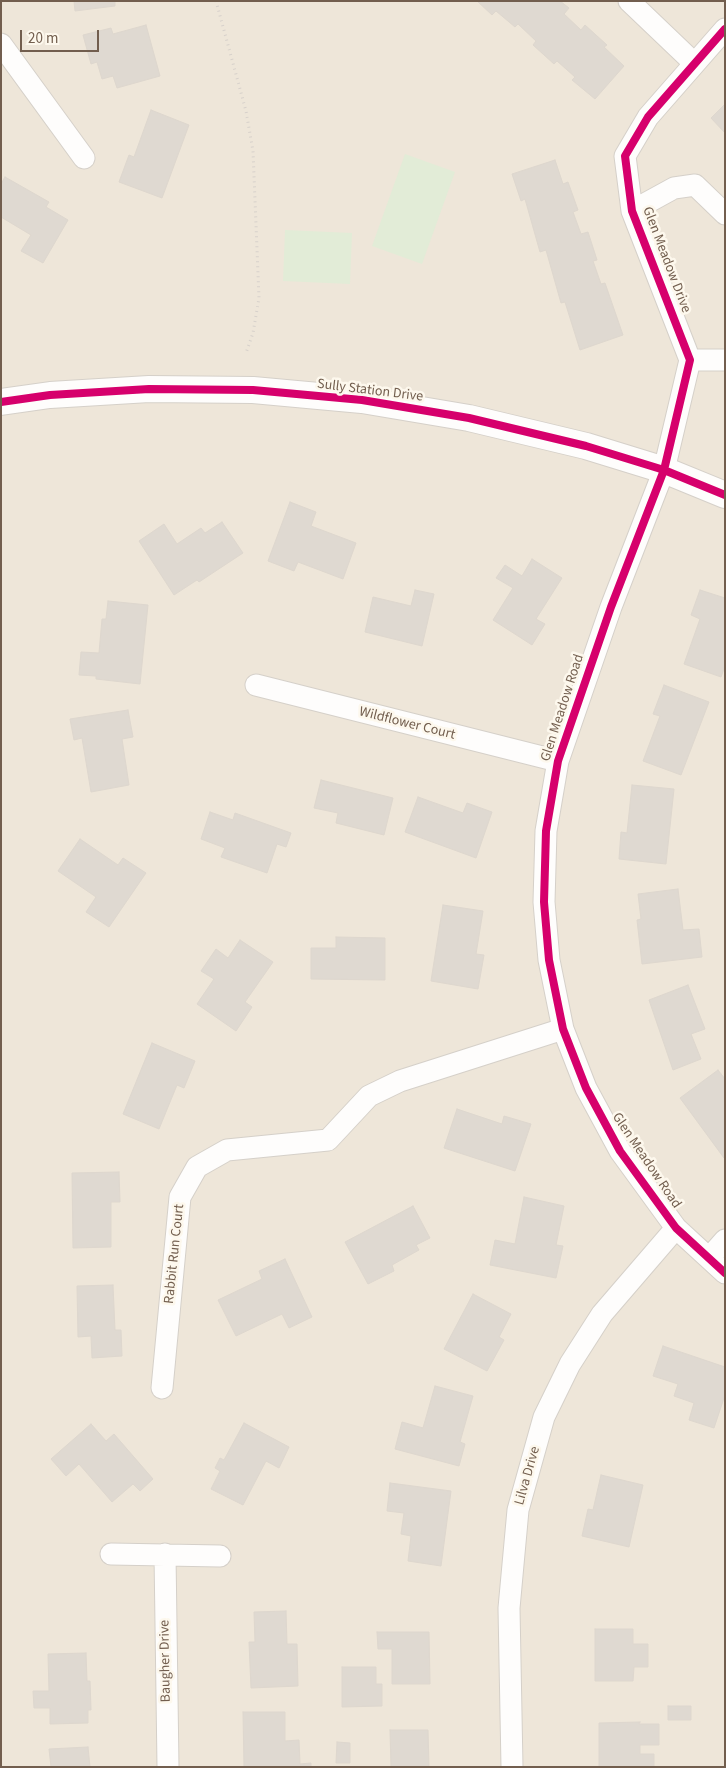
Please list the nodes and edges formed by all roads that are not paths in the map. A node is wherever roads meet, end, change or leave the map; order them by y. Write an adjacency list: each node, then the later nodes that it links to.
1 (630, 1): 4 (street)
2 (725, 29): 4 (street, Glen Meadow Drive)
3 (1, 44): 5 (street)
4 (694, 63): 6 (street, Glen Meadow Drive)
5 (84, 158)
6 (632, 211): 7 (street); 8 (street, Glen Meadow Drive)
7 (725, 214)
8 (690, 360): 9 (street); 11 (street)
9 (725, 360)
10 (1, 402): 11 (street, Sully Station Drive)
11 (664, 470): 12 (street, Sully Station Drive); 14 (street, Glen Meadow Road)
12 (725, 495)
13 (256, 685): 14 (street, Wildflower Court)
14 (558, 761): 15 (street, Glen Meadow Road)
15 (563, 1029): 16 (street, Glen Meadow Road); 20 (street, Rabbit Run Court)
16 (676, 1228): 18 (street, Glen Meadow Road); 25 (street, Lilva Drive)
17 (725, 1240): 18 (street)
18 (709, 1258): 19 (street, Glen Meadow Road)
19 (725, 1273)
20 (162, 1388)
21 (111, 1554): 22 (street)
22 (165, 1554): 23 (street); 24 (street, Baugher Drive)
23 (220, 1556)
24 (168, 1767)
25 (512, 1767)

